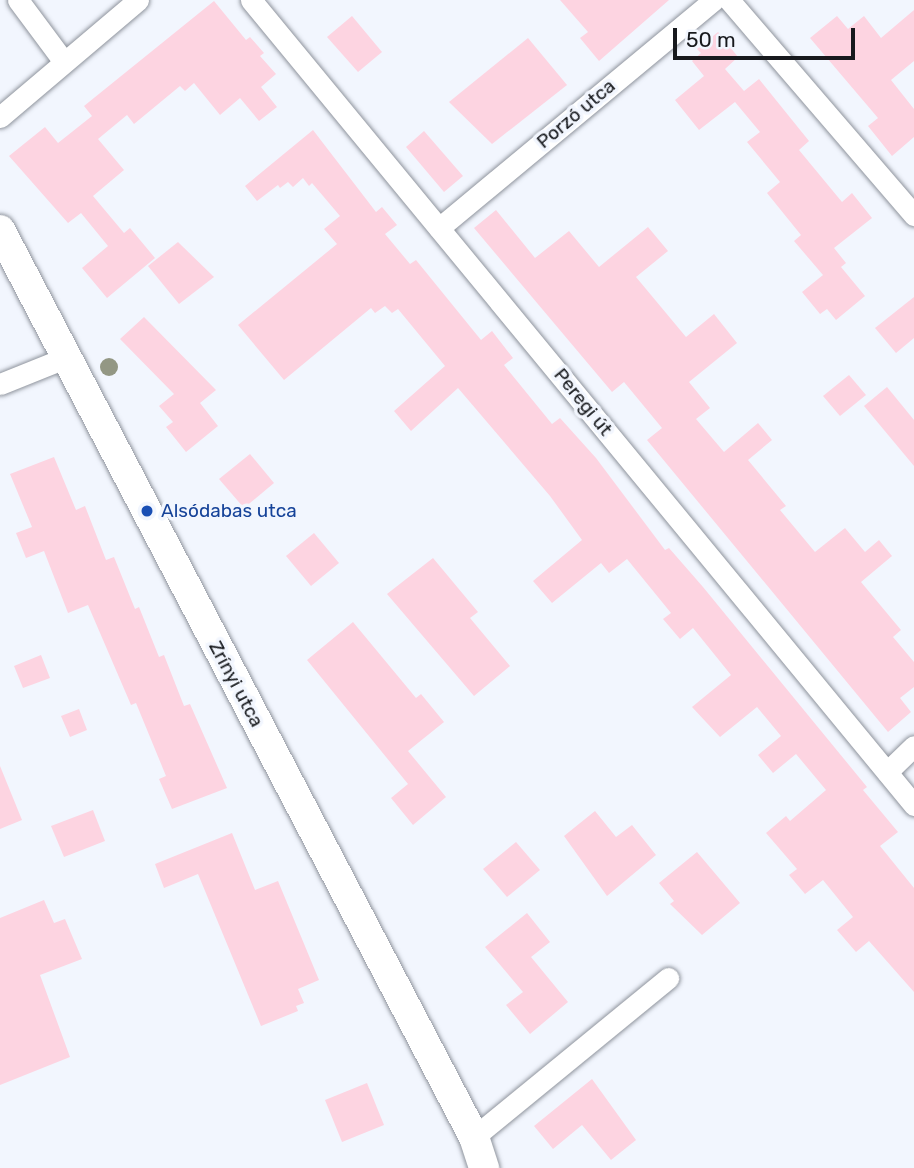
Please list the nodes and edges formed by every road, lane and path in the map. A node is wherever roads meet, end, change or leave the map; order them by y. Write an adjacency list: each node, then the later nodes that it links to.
1 (18, 0): 6 (street)
2 (138, 0): 6 (street)
3 (251, 0): 9 (street, Peregi út)
4 (714, 0): 9 (street, Porzó utca)
5 (729, 0): 8 (street)
6 (64, 62): 7 (street)
7 (0, 117)
8 (914, 215)
9 (439, 228): 14 (street, Peregi út)
10 (0, 229): 11 (main road, Zrínyi utca)
11 (65, 358): 12 (street); 17 (main road, Zrínyi utca)
12 (0, 384)
13 (914, 746): 14 (street)
14 (887, 772): 15 (street, Peregi út)
15 (914, 805)
16 (668, 978): 17 (street)
17 (474, 1137): 18 (main road, Zrínyi utca)
18 (484, 1168)

